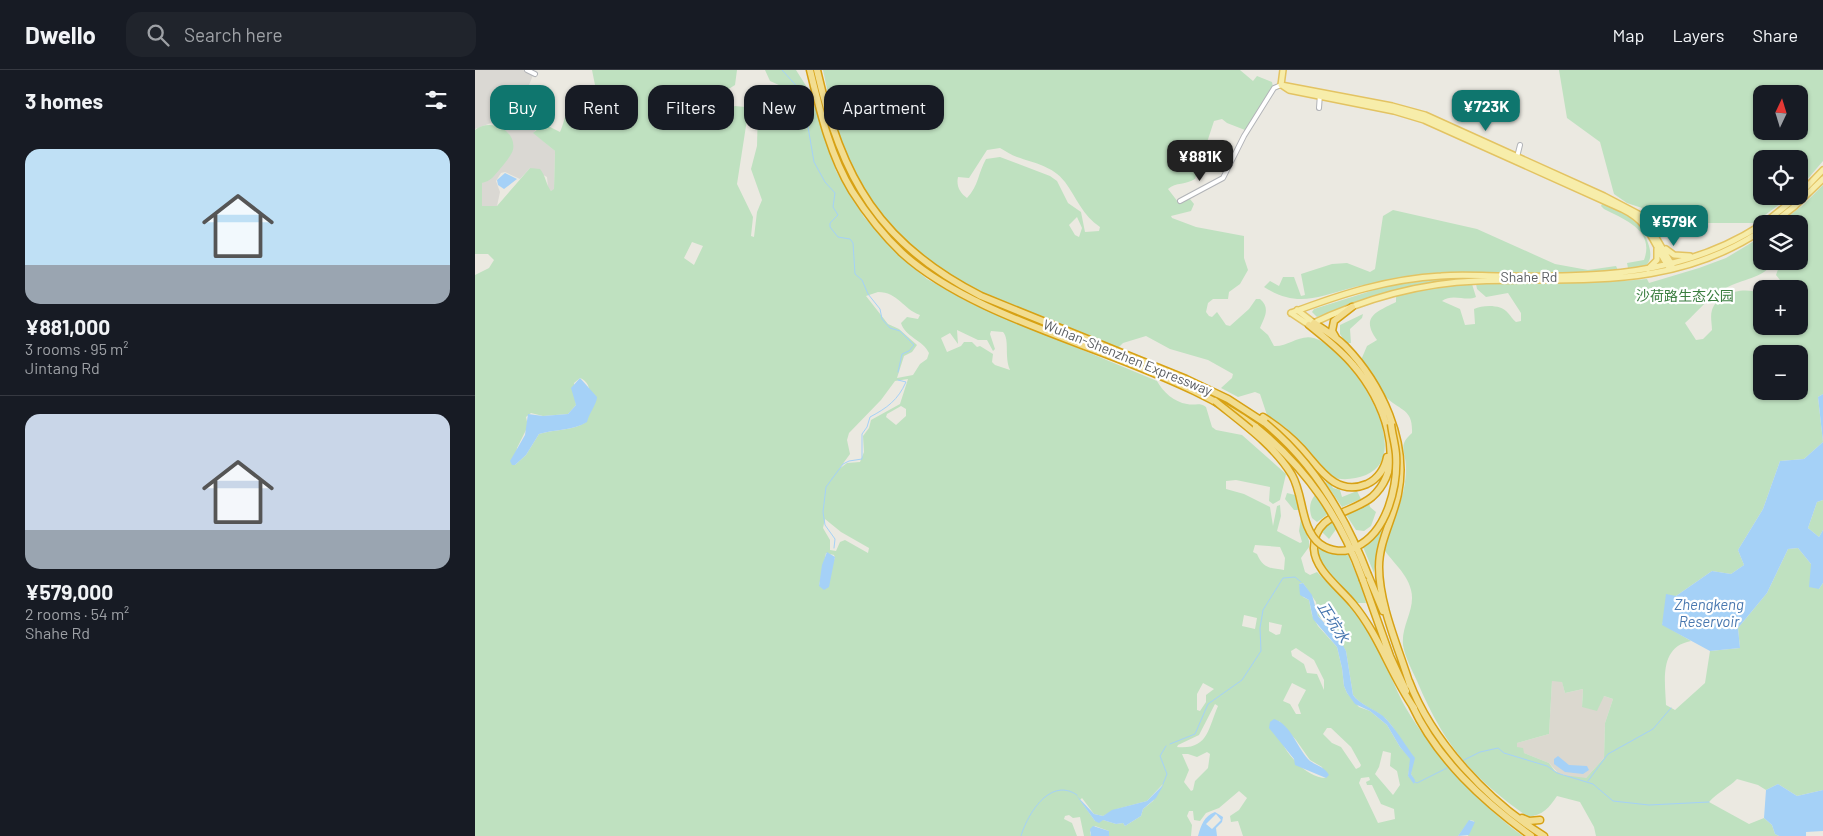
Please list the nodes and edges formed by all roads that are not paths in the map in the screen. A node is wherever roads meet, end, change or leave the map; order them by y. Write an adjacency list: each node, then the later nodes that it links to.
1 (527, 70): 5 (street)
2 (810, 70): 28 (highway, Wuhan-Shenzhen Expressway)
3 (817, 70): 28 (highway, Wuhan-Shenzhen Expressway)
4 (1283, 70): 6 (main road)
5 (535, 74)
6 (1281, 85): 7 (main road); 14 (street)
7 (1321, 94): 8 (street); 10 (main road)
8 (1319, 108)
9 (1520, 145): 10 (street)
10 (1516, 159): 20 (main road)
11 (1823, 170): 13 (main road, Shahe Rd)
12 (1823, 179): 17 (main road)
13 (1808, 186)
14 (1180, 202)
15 (1786, 205): 16 (main road, Shahe Rd)
16 (1774, 215)
17 (1784, 215)
18 (1753, 230): 21 (main road, Shahe Rd)
19 (1753, 236): 24 (main road, Shahe Rd)
20 (1657, 241): 21 (main road); 22 (main road); 23 (main road)
21 (1700, 255): 22 (main road, Shahe Rd)
22 (1670, 264): 23 (main road, Shahe Rd); 24 (main road)
23 (1646, 270): 26 (main road, Shahe Rd)
24 (1672, 270): 25 (main road, Shahe Rd)
25 (1352, 307): 26 (main road, Shahe Rd); 27 (highway)
26 (1312, 324): 27 (highway); 32 (highway)
27 (1342, 344): 31 (highway)
28 (1176, 378): 29 (highway, Wuhan-Shenzhen Expressway)
29 (1218, 398): 30 (highway, Wuhan-Shenzhen Expressway); 31 (highway, bridge); 33 (highway, Wuhan-Shenzhen Expressway, bridge)
30 (1228, 399): 32 (highway); 33 (highway, Wuhan-Shenzhen Expressway, bridge)
31 (1391, 424): 34 (highway)
32 (1386, 430): 35 (highway)
33 (1366, 577): 34 (highway, Wuhan-Shenzhen Expressway); 35 (highway, Wuhan-Shenzhen Expressway)
34 (1410, 685): 36 (highway, Wuhan-Shenzhen Expressway)
35 (1414, 708): 36 (highway, Wuhan-Shenzhen Expressway)
36 (1477, 787): 37 (highway, Wuhan-Shenzhen Expressway); 39 (highway, Wuhan-Shenzhen Expressway)
37 (1507, 810): 38 (highway); 40 (highway, Wuhan-Shenzhen Expressway)
38 (1540, 820)
39 (1531, 836)
40 (1544, 836)

